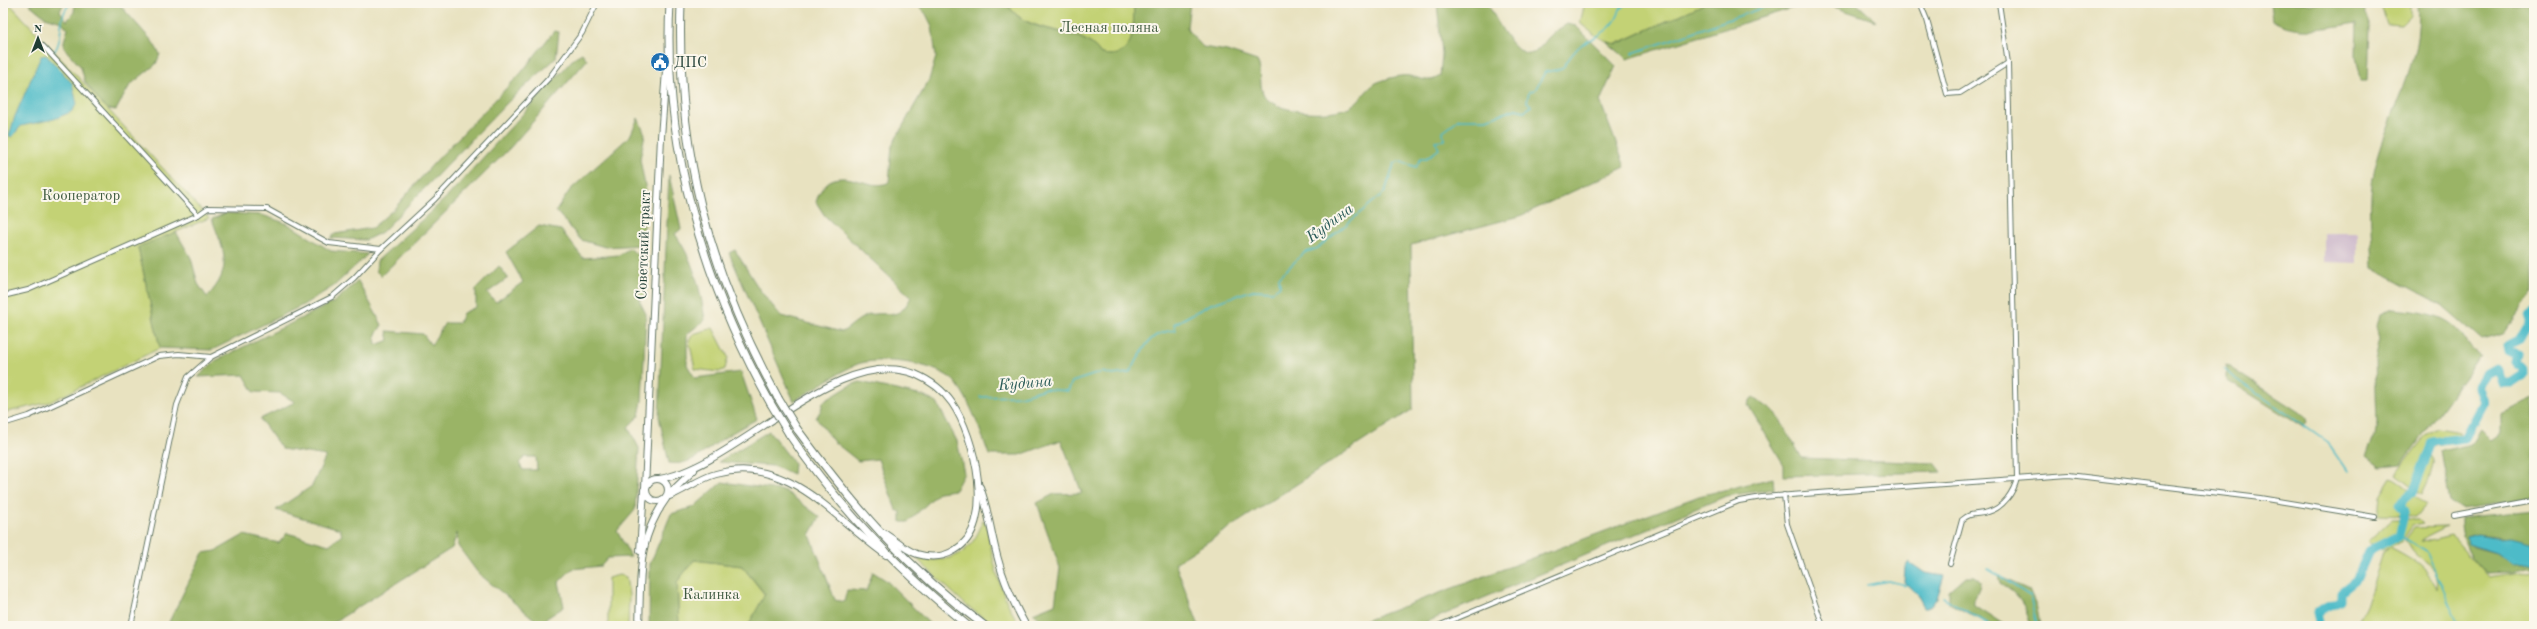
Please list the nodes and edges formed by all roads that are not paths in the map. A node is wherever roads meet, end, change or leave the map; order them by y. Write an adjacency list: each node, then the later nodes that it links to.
1 (597, 3): 10 (street)
2 (670, 3): 6 (highway, Советский тракт)
3 (681, 3): 24 (highway, bridge)
4 (1920, 3): 8 (street)
5 (1999, 3): 8 (street)
6 (668, 26): 18 (main road, Советский тракт); 25 (highway, bridge)
7 (43, 46): 9 (street)
8 (2008, 63): 16 (street)
9 (198, 215): 10 (street); 11 (street)
10 (381, 249): 12 (street)
11 (3, 296)
12 (211, 357): 13 (street); 28 (street)
13 (3, 424)
14 (700, 465): 15 (main road); 17 (main road); 20 (main road)
15 (977, 478): 24 (main road); 32 (main road)
16 (2017, 478): 19 (street); 23 (street); 27 (street)
17 (659, 479): 18 (main road); 20 (main road)
18 (644, 489): 20 (main road); 26 (main road, Советский тракт)
19 (1784, 495): 33 (street); 34 (street)
20 (667, 497): 25 (main road); 26 (main road)
21 (2534, 500): 22 (street)
22 (2454, 516)
23 (2375, 517)
24 (876, 528): 31 (highway)
25 (887, 555): 30 (highway)
26 (641, 564): 29 (main road)
27 (1950, 564)
28 (131, 626)
29 (638, 626)
30 (968, 626)
31 (985, 626)
32 (1026, 626)
33 (1438, 626)
34 (1823, 626)

